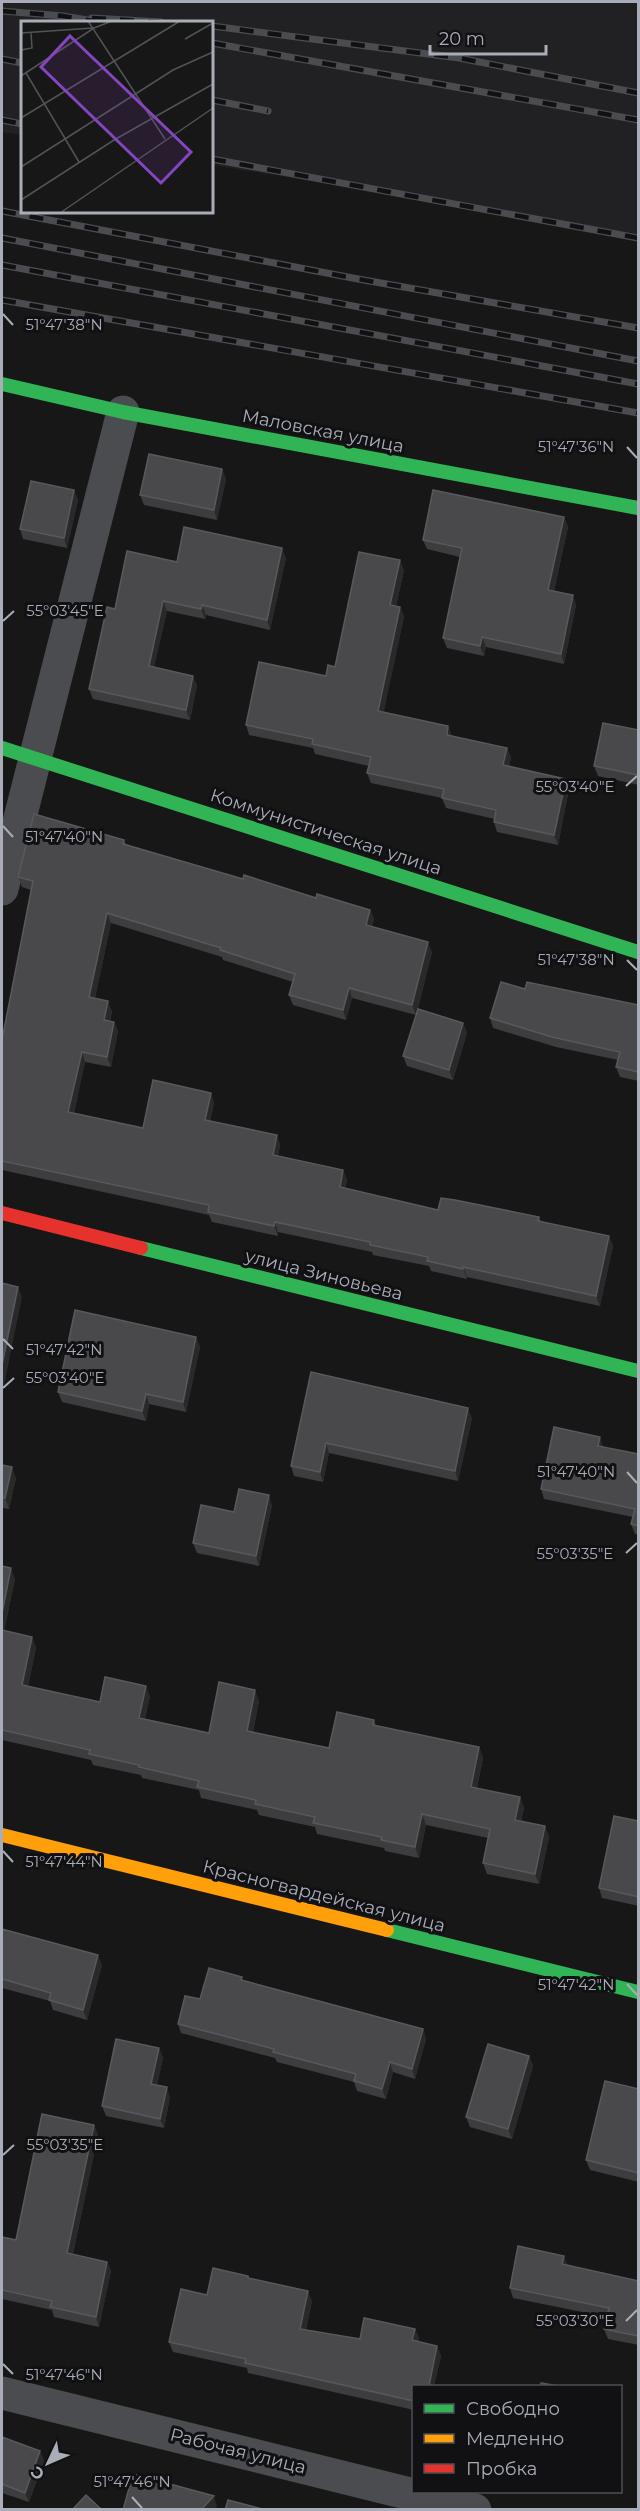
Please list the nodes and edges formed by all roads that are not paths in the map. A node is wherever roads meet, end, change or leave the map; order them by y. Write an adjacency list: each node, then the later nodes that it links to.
1 (2, 384): 2 (street, Маловская улица)
2 (123, 412): 3 (street, Маловская улица); 5 (street)
3 (639, 508)
4 (2, 748): 5 (street, Коммунистическая улица)
5 (36, 758): 6 (street); 7 (street, Коммунистическая улица)
6 (2, 889)
7 (639, 952)
8 (2, 1213): 9 (street, улица Зиновьева)
9 (639, 1371)
10 (2, 1835): 11 (street, Красногвардейская улица)
11 (639, 1992)
12 (2, 2393): 13 (street, Рабочая улица)
13 (475, 2510)

